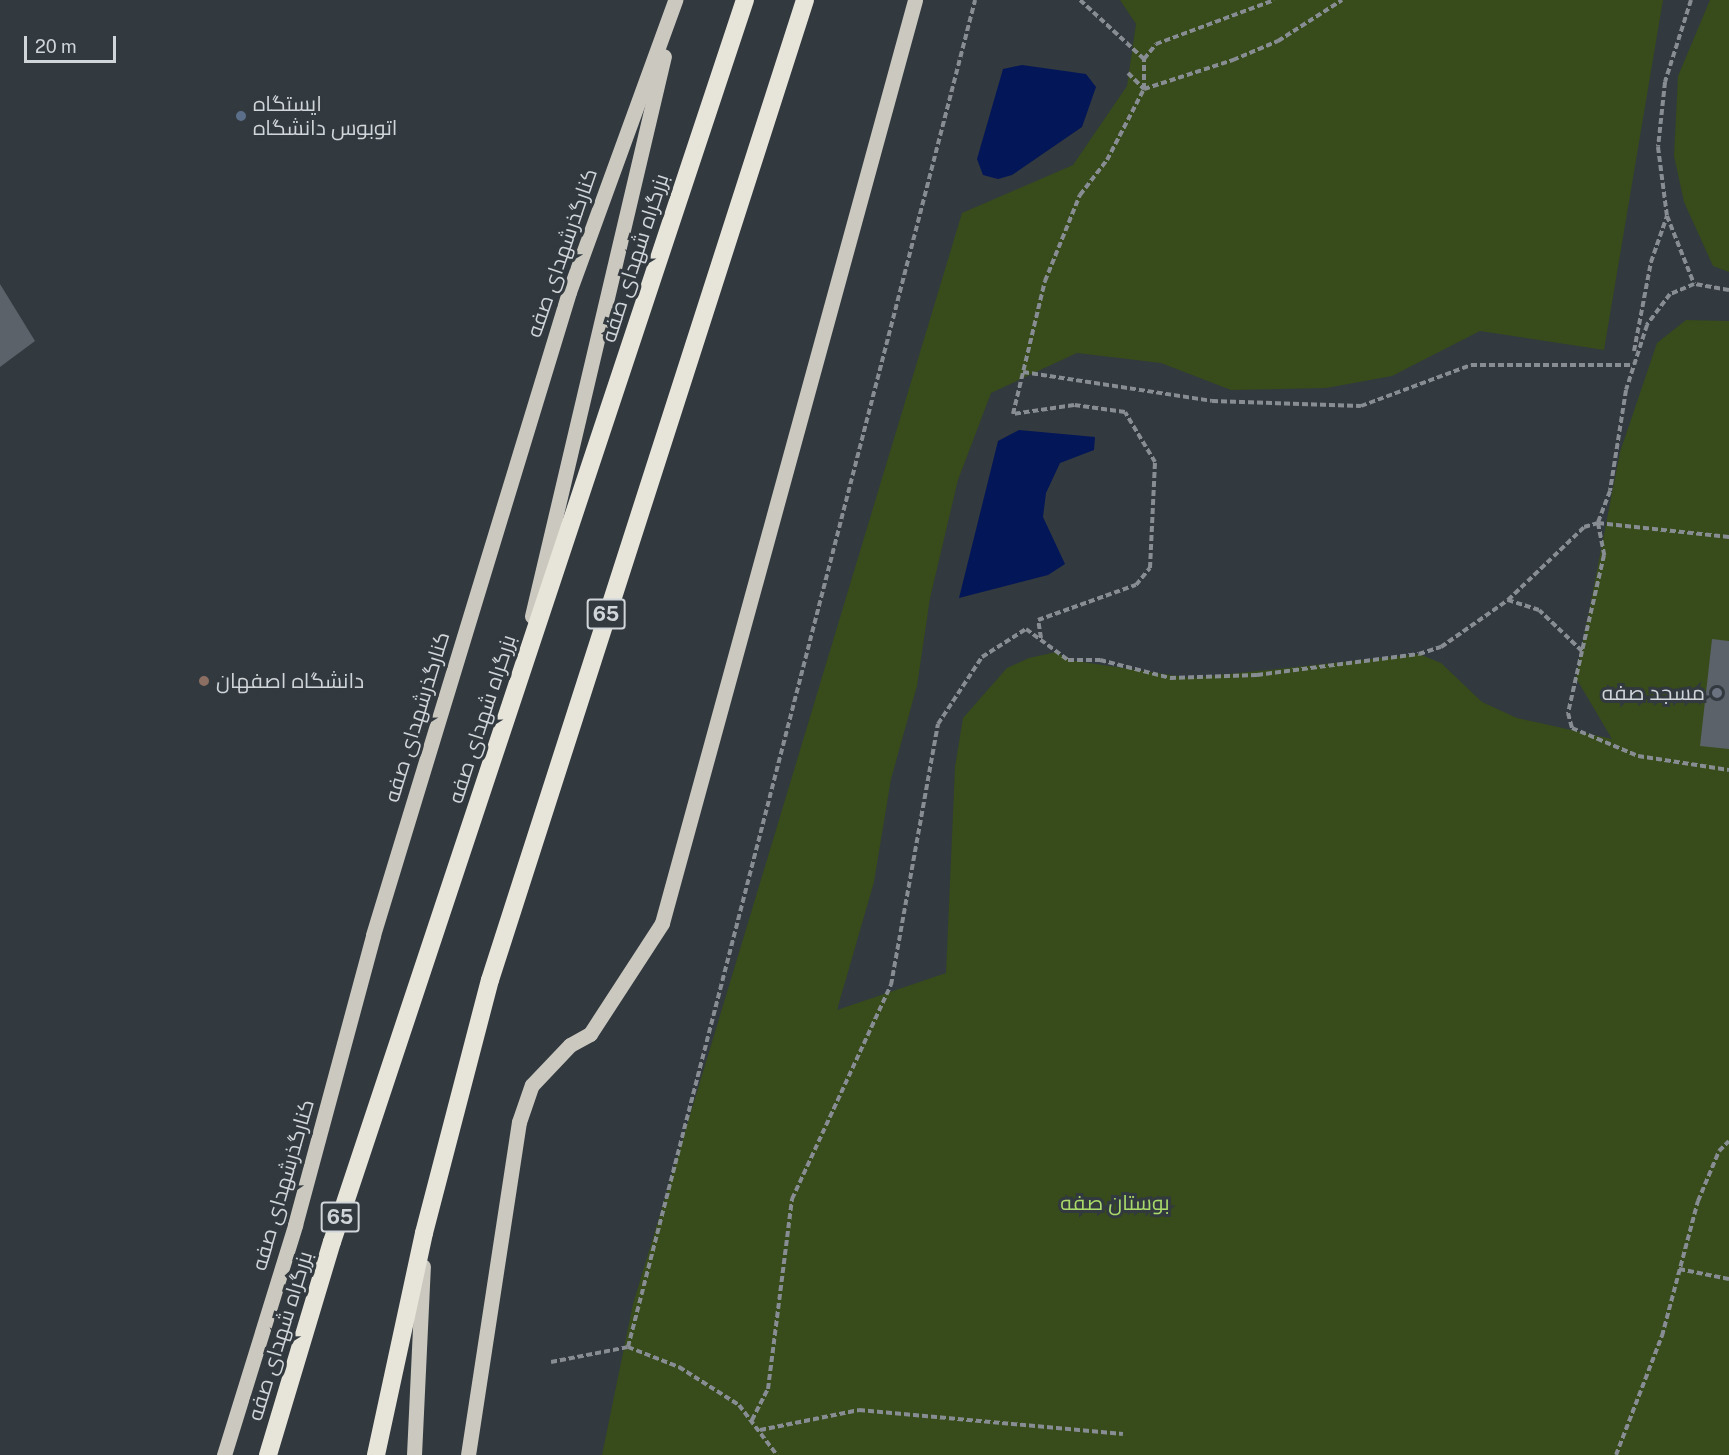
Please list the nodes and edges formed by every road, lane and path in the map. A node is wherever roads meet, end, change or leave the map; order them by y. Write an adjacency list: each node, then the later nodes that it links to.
1 (676, 0): 24 (main road); 35 (main road, کنارگذرشهدای صفه)
2 (745, 0): 24 (highway, بزرگراه شهدای صفه / 65)
3 (805, 0): 27 (highway, 65)
4 (915, 0): 39 (main road)
5 (975, 0): 30 (path)
6 (1080, 0): 10 (path)
7 (1274, 0): 10 (path)
8 (1342, 0): 12 (path)
9 (1691, 0): 13 (path)
10 (1144, 59): 12 (path)
11 (1128, 74): 12 (path)
12 (1144, 89): 17 (path)
13 (1667, 216): 14 (path); 16 (path)
14 (1694, 284): 15 (path); 18 (path)
15 (1729, 290)
16 (1631, 365): 17 (path); 18 (path)
17 (1023, 372): 22 (path)
18 (1626, 390): 19 (path)
19 (1598, 523): 20 (path); 21 (path); 23 (path)
20 (1729, 537)
21 (1508, 600): 22 (path); 23 (path)
22 (1041, 638): 32 (path)
23 (1582, 651): 25 (path)
24 (507, 716): 36 (highway, بزرگراه شهدای صفه / 65)
25 (1729, 770)
26 (1729, 1141): 28 (path)
27 (424, 1233): 37 (highway, 65); 38 (main road)
28 (1679, 1269): 29 (path); 41 (path)
29 (1729, 1279)
30 (628, 1347): 31 (path); 32 (path)
31 (551, 1362)
32 (752, 1420): 33 (path)
33 (760, 1430): 34 (path); 40 (path)
34 (1123, 1434)
35 (224, 1455)
36 (268, 1455)
37 (376, 1455)
38 (414, 1455)
39 (468, 1455)
40 (777, 1455)
41 (1616, 1455)

